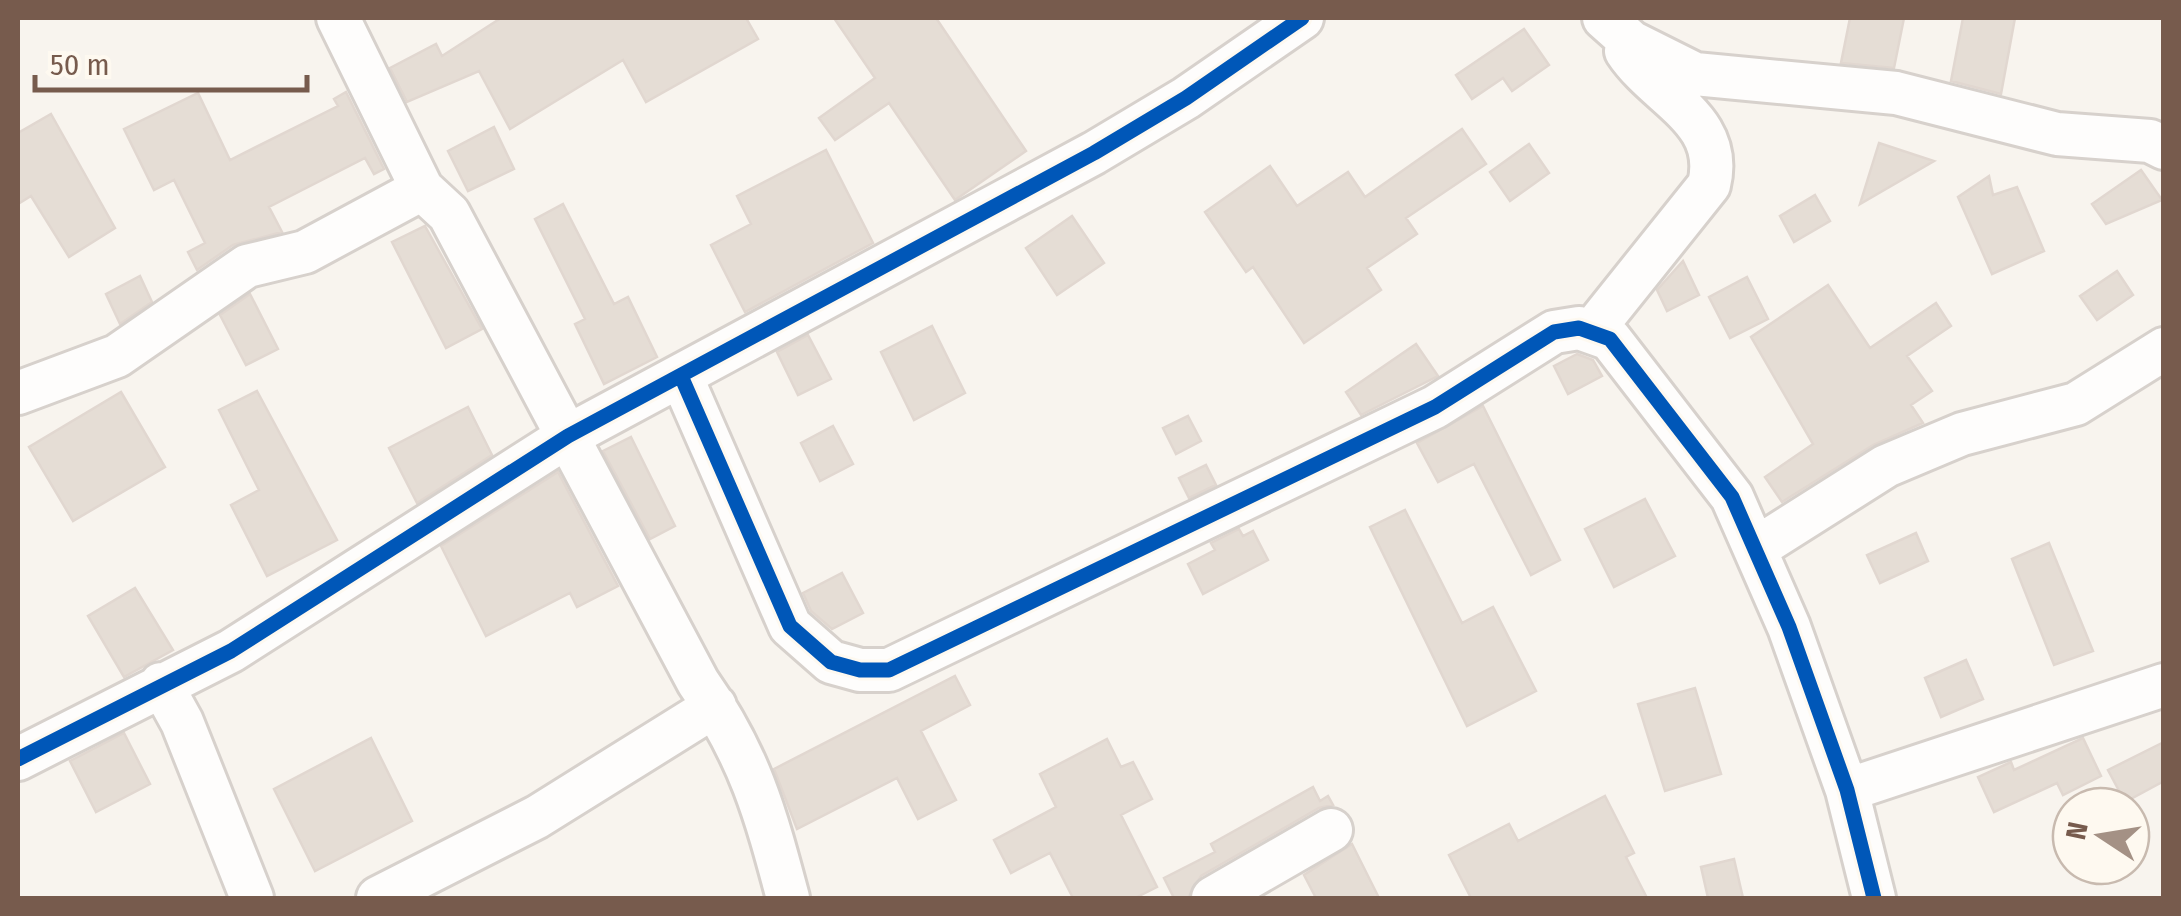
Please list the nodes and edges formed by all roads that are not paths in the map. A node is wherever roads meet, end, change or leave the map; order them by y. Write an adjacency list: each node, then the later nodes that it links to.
1 (338, 18): 5 (street)
2 (1302, 18): 8 (street)
3 (1604, 18): 4 (street); 6 (street)
4 (2164, 148)
5 (422, 190): 9 (street); 10 (street)
6 (1593, 330): 8 (street); 11 (street)
7 (2164, 350): 11 (street)
8 (681, 376): 10 (street)
9 (18, 393)
10 (568, 436): 12 (street); 14 (street)
11 (1755, 549): 16 (street)
12 (161, 684): 15 (street); 18 (street)
13 (2164, 685): 16 (street)
14 (714, 706): 19 (street); 20 (street)
15 (18, 759)
16 (1847, 790): 22 (street)
17 (1330, 830): 21 (street)
18 (252, 898)
19 (378, 898)
20 (788, 898)
21 (1213, 898)
22 (1874, 898)

